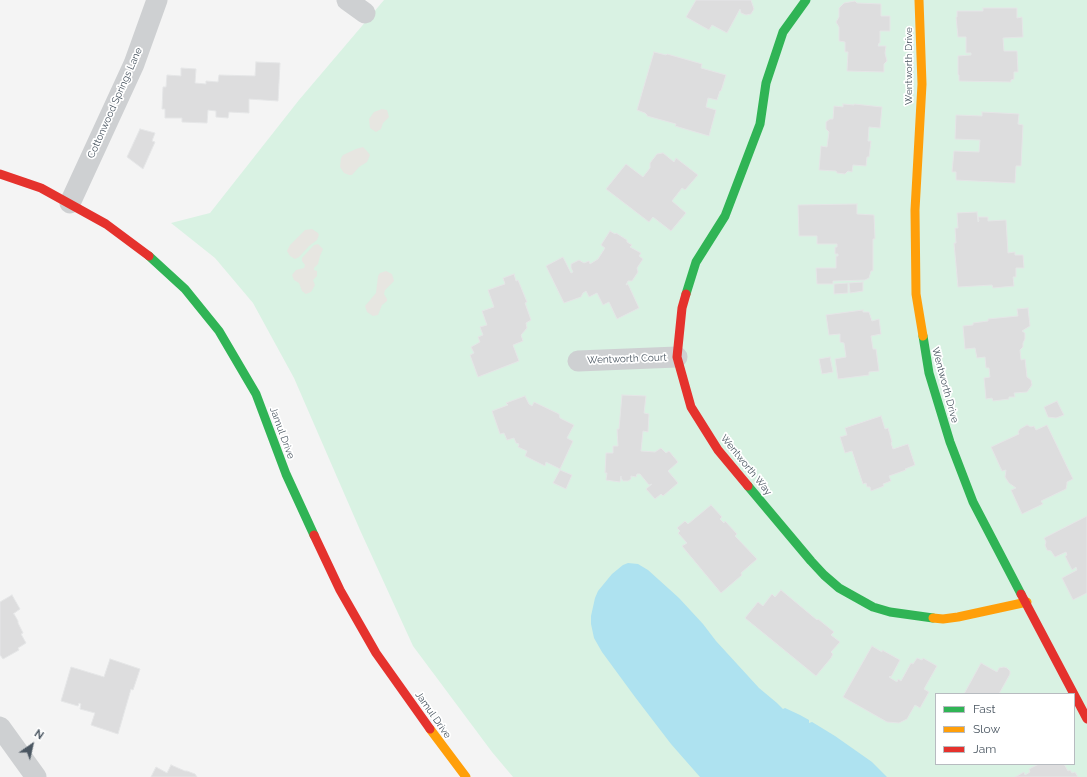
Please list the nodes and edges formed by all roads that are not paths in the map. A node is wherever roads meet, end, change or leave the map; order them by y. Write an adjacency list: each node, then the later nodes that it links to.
1 (157, 0): 7 (street, Cottonwood Springs Lane)
2 (347, 0): 5 (street)
3 (806, 0): 8 (street, Wentworth Way)
4 (919, 0): 10 (street, Wentworth Drive)
5 (365, 13)
6 (0, 174): 7 (street, Jamul Drive)
7 (70, 203): 16 (street, Jamul Drive)
8 (677, 357): 9 (street, Wentworth Court); 10 (street, Wentworth Way)
9 (578, 361)
10 (1026, 602): 11 (street, Wentworth Drive)
11 (1073, 693)
12 (1075, 696): 13 (street, Wentworth Drive)
13 (1087, 719)
14 (0, 727): 15 (street)
15 (36, 777)
16 (466, 777)

